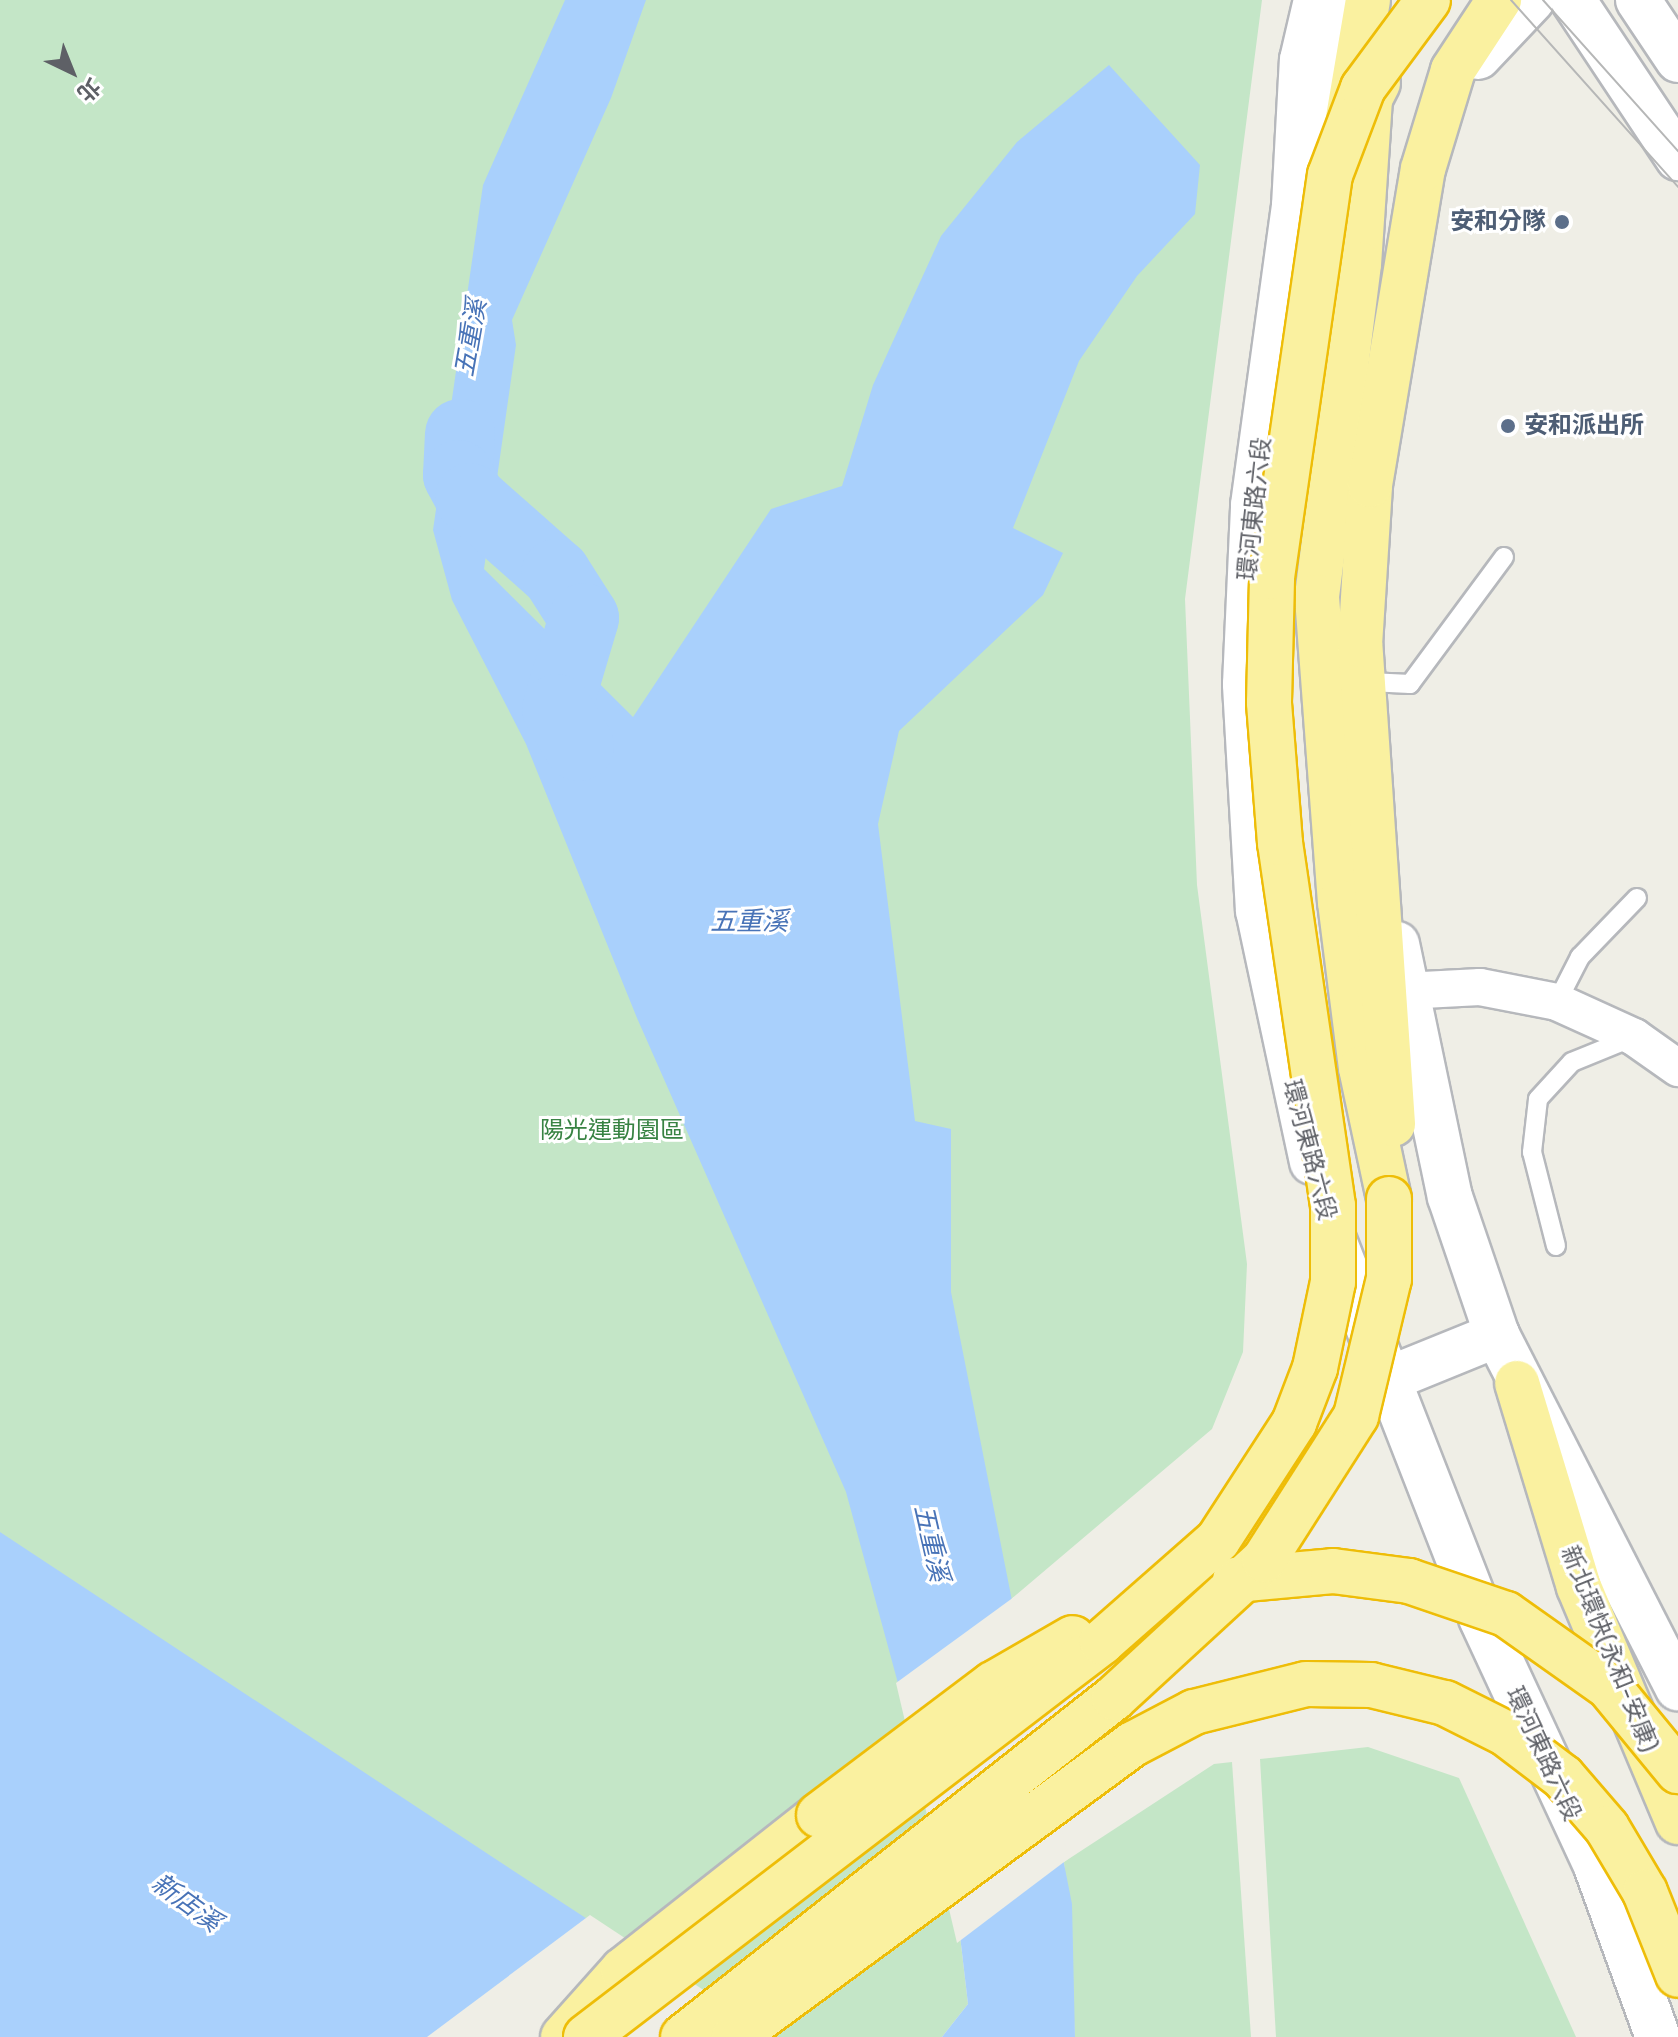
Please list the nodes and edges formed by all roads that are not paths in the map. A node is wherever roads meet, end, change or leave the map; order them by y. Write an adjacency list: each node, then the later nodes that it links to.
1 (1316, 0): 12 (main road, 環河東路六段)
2 (1356, 0): 12 (main road, 環河東路六段)
3 (1368, 0): 13 (highway)
4 (1428, 0): 22 (highway, bridge)
5 (1443, 0): 13 (highway)
6 (1499, 0): 21 (highway)
7 (1532, 0): 15 (main road)
8 (1573, 0): 11 (main road)
9 (1638, 0): 10 (main road)
10 (1678, 60)
11 (1675, 145)
12 (1294, 206): 25 (main road, 環河東路六段)
13 (1342, 278): 21 (highway); 22 (highway, bridge)
14 (1504, 557): 15 (lane)
15 (1369, 682): 17 (main road)
16 (1637, 898): 18 (lane)
17 (1404, 991): 18 (street); 24 (main road)
18 (1557, 1002): 19 (street)
19 (1634, 1037): 20 (street); 23 (lane)
20 (1678, 1068)
21 (1389, 1199): 33 (highway, bridge)
22 (1333, 1206): 32 (highway, bridge)
23 (1556, 1246)
24 (1497, 1335): 25 (main road); 26 (main road)
25 (1386, 1380): 35 (main road, 環河東路六段)
26 (1517, 1383): 27 (main road); 29 (highway, 新北環快(永和-安康))
27 (1678, 1688)
28 (1678, 1771): 31 (highway, bridge)
29 (1678, 1822)
30 (1678, 1975): 34 (highway, bridge)
31 (563, 2037)
32 (586, 2037)
33 (683, 2037)
34 (734, 2037)
35 (1658, 2037)

